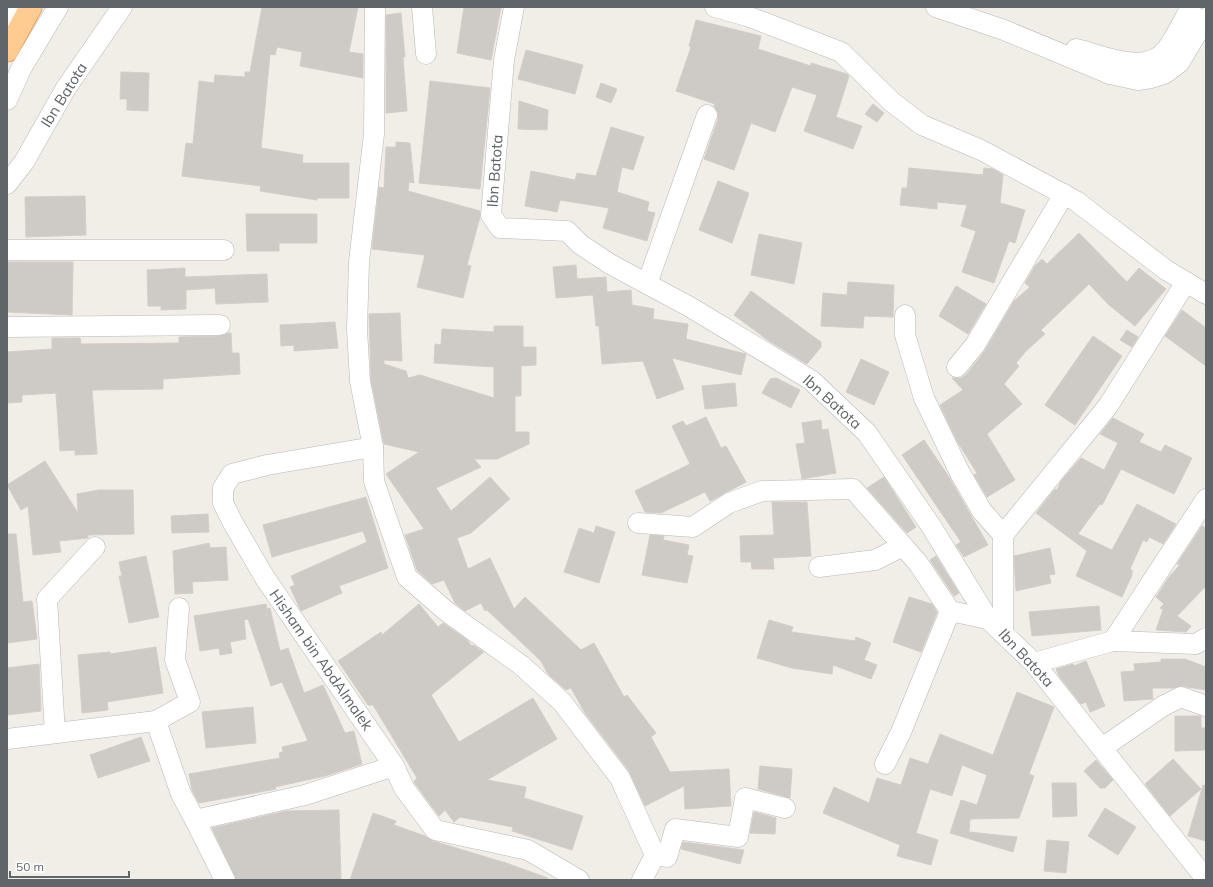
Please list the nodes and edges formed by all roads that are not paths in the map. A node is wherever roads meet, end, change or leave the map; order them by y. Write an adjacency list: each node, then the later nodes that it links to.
1 (9, 7): 12 (street)
2 (18, 7): 12 (street)
3 (31, 7): 13 (highway)
4 (58, 7): 15 (street)
5 (122, 7): 17 (street, Ibn Batota)
6 (375, 7): 28 (street)
7 (422, 7): 14 (street)
8 (514, 7): 22 (street, Ibn Batota)
9 (715, 7): 18 (street)
10 (936, 7): 11 (street)
11 (1195, 19)
12 (7, 24)
13 (7, 51)
14 (426, 54)
15 (7, 100)
16 (707, 115): 22 (street)
17 (7, 184)
18 (1064, 194): 21 (street); 27 (street)
19 (7, 250): 20 (street)
20 (224, 250)
21 (1186, 282): 23 (street); 31 (street)
22 (647, 284): 37 (street, Ibn Batota)
23 (1206, 294)
24 (906, 315): 31 (street)
25 (220, 325): 26 (street)
26 (7, 328)
27 (957, 367)
28 (373, 447): 48 (street, Hisham bin AbdAlmalek); 51 (street)
29 (1206, 499): 40 (street)
30 (638, 523): 32 (street)
31 (1003, 535): 38 (street)
32 (901, 546): 34 (street); 36 (street)
33 (95, 547): 44 (street)
34 (820, 567)
35 (179, 608): 43 (street)
36 (950, 611): 37 (street); 47 (street)
37 (988, 619): 38 (street, Ibn Batota)
38 (1003, 633): 41 (street, Ibn Batota)
39 (1206, 638): 40 (street)
40 (1113, 641): 41 (street)
41 (1034, 663): 46 (street, Ibn Batota)
42 (1206, 706): 46 (street)
43 (156, 721): 44 (street); 50 (street)
44 (55, 733): 45 (street)
45 (7, 739)
46 (1102, 748): 52 (street, Ibn Batota)
47 (885, 764)
48 (394, 766): 50 (street); 54 (street, Hisham bin AbdAlmalek)
49 (785, 808): 51 (street)
50 (195, 820): 53 (street)
51 (655, 855): 55 (street)
52 (1206, 879)
53 (226, 880)
54 (579, 880)
55 (642, 880)

